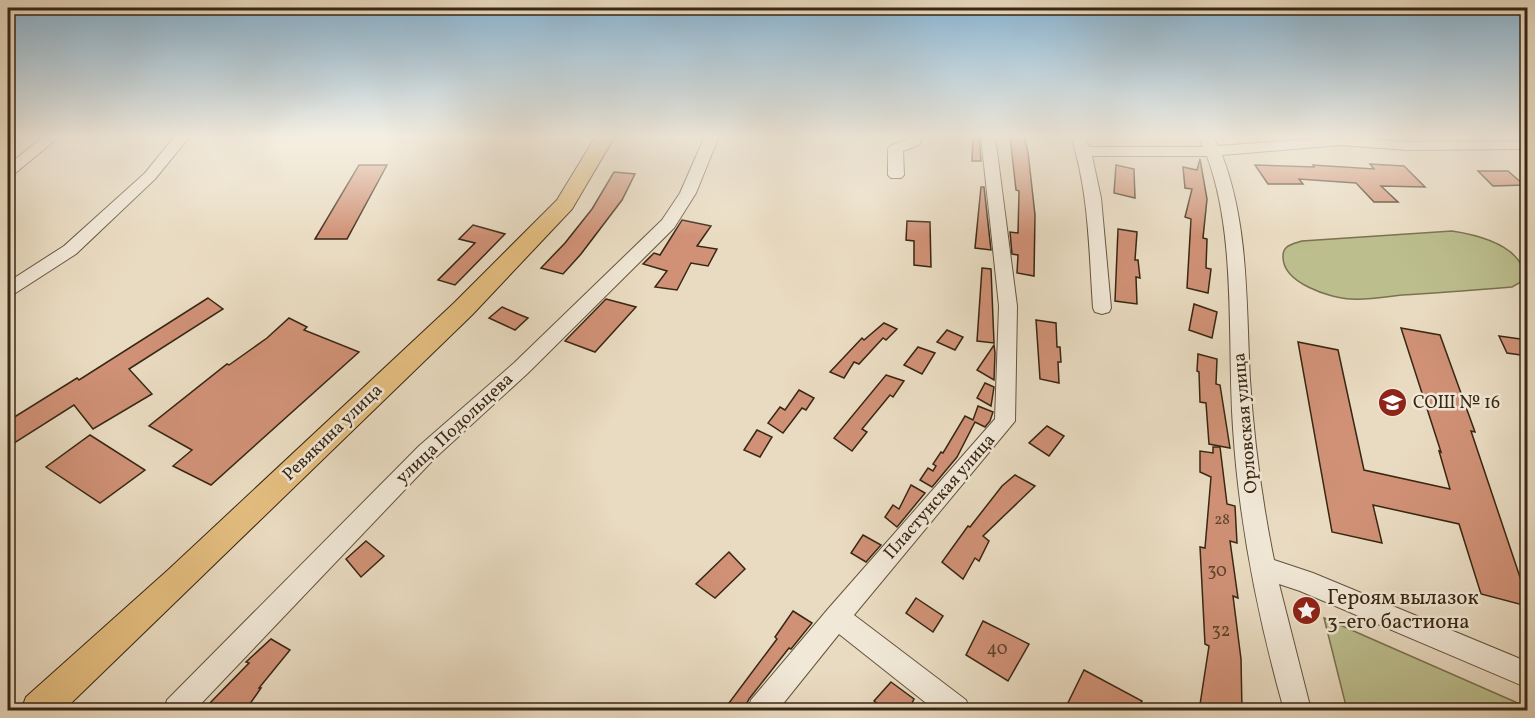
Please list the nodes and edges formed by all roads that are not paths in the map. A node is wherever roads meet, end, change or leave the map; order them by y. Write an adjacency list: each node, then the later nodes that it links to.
1 (155, 170): 9 (street)
2 (585, 170): 14 (main road, Ревякина улица)
3 (698, 170): 15 (street, улица Подольцева)
4 (896, 170): 8 (street)
5 (992, 170): 12 (street, Пластунская улица)
6 (1087, 170): 10 (street)
7 (1219, 170): 11 (street, Орловская улица)
8 (896, 175)
9 (8, 290)
10 (1102, 308)
11 (1263, 568): 13 (street); 18 (street, Орловская улица)
12 (837, 617): 16 (street, Пластунская улица); 17 (street)
13 (1527, 675)
14 (39, 711)
15 (177, 711)
16 (761, 711)
17 (956, 711)
18 (1297, 711)

